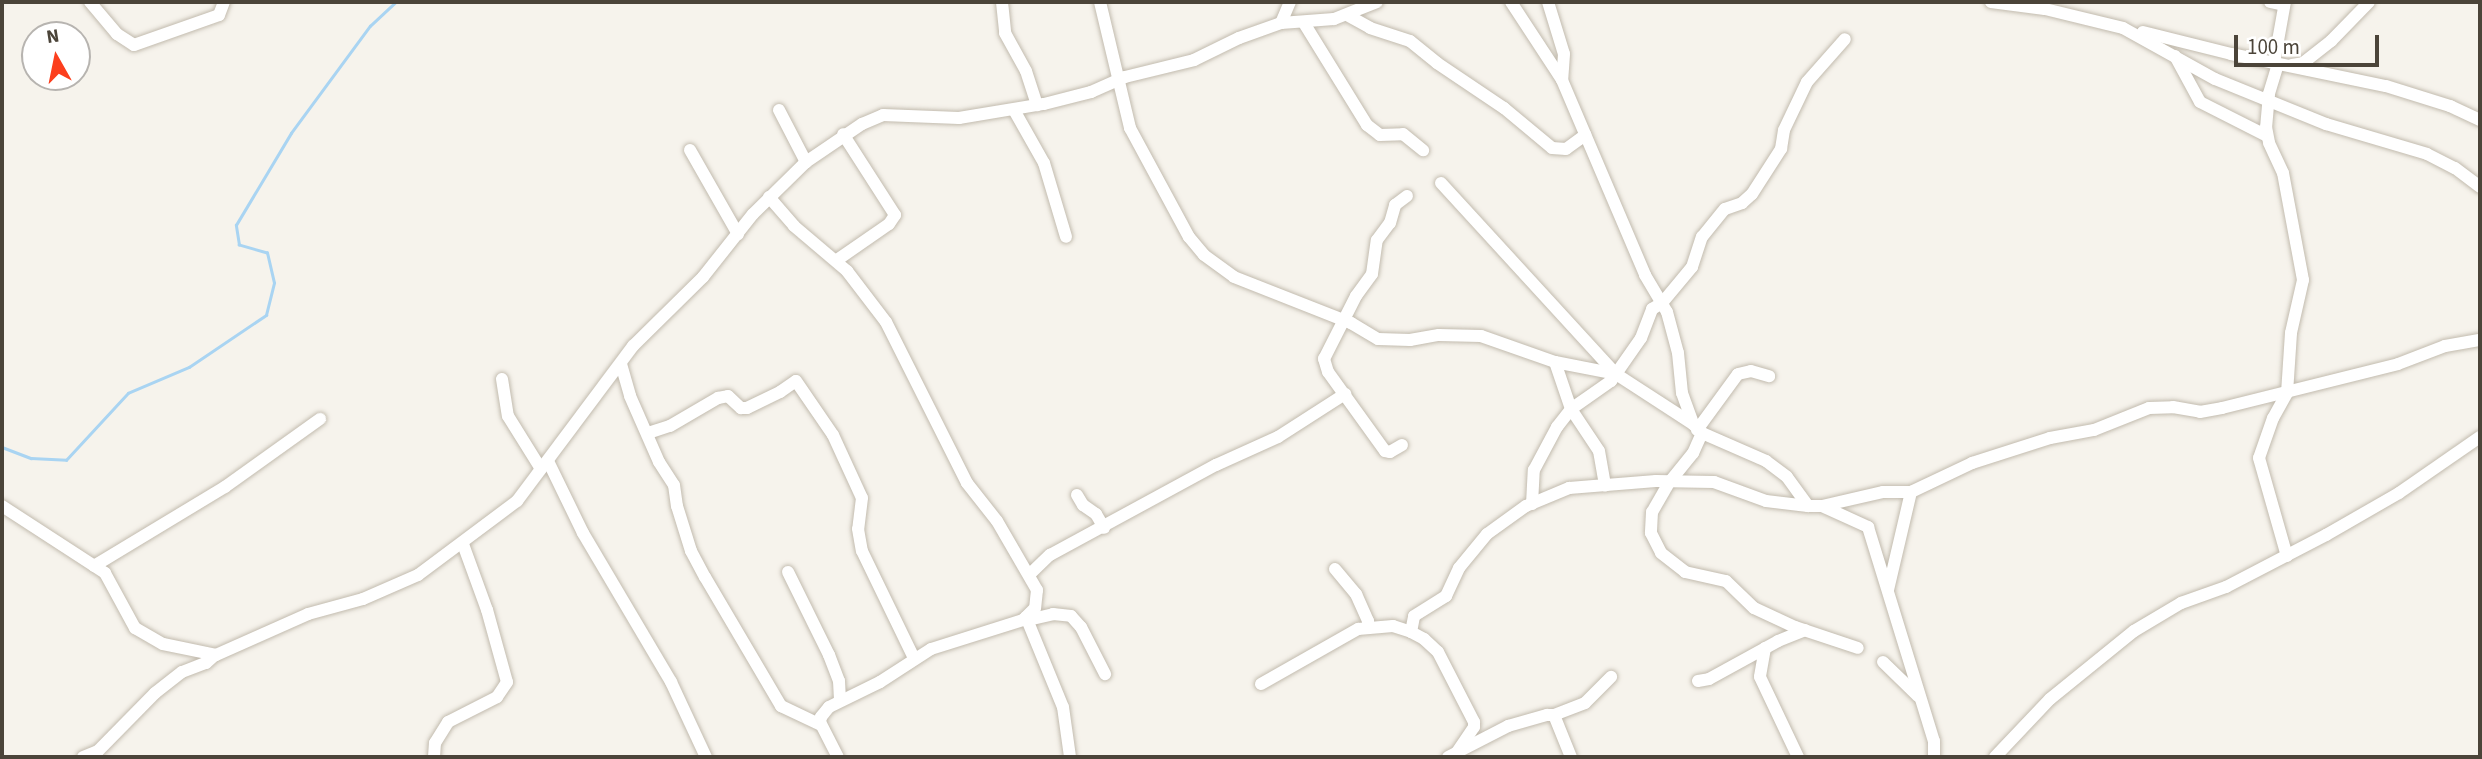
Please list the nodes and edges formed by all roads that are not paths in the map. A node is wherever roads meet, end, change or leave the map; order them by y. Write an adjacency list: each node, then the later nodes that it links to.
1 (90, 2): 2 (street)
2 (224, 2)
3 (1002, 2): 23 (street)
4 (1100, 2): 20 (street)
5 (1290, 2): 14 (street)
6 (1377, 2): 13 (street)
7 (1510, 2): 21 (street)
8 (1548, 2): 21 (street)
9 (1992, 2): 16 (street)
10 (2270, 2): 12 (street)
11 (2369, 2): 19 (street)
12 (2285, 3): 19 (street)
13 (1347, 15): 15 (street); 28 (street)
14 (1281, 23): 15 (street); 20 (street)
15 (1304, 23): 31 (street)
16 (2123, 28): 18 (street); 19 (street)
17 (1845, 39): 40 (street)
18 (2175, 55): 22 (street); 29 (street)
19 (2280, 64): 22 (street); 26 (street)
20 (1118, 79): 23 (street); 41 (street)
21 (1562, 80): 28 (street)
22 (2268, 102): 29 (street); 34 (street)
23 (1037, 106): 25 (street)
24 (779, 110): 32 (street)
25 (1014, 110): 27 (street); 38 (street)
26 (2480, 120)
27 (843, 134): 32 (street); 39 (street)
28 (1585, 135): 40 (street)
29 (2267, 136): 48 (street)
30 (690, 150): 37 (street)
31 (1423, 150)
32 (806, 162): 36 (street)
33 (1441, 183): 45 (street)
34 (2480, 187)
35 (1407, 196): 41 (street)
36 (769, 197): 37 (street); 39 (street)
37 (738, 234): 44 (street)
38 (1066, 237)
39 (836, 260): 73 (street)
40 (1662, 303): 45 (street); 52 (street)
41 (1345, 321): 43 (street); 49 (street)
42 (2480, 340): 48 (street)
43 (1555, 362): 45 (street); 50 (street)
44 (621, 363): 53 (street); 56 (street)
45 (1616, 374): 50 (street); 52 (street)
46 (1769, 376): 52 (street)
47 (502, 379): 56 (street)
48 (2287, 393): 59 (street); 69 (street)
49 (1345, 394): 55 (street); 67 (street)
50 (1571, 409): 58 (street); 62 (street)
51 (320, 419): 70 (street)
52 (1697, 429): 57 (street); 64 (street)
53 (648, 433): 82 (street); 91 (street)
54 (2480, 437): 69 (street)
55 (1402, 445)
56 (545, 465): 68 (street); 95 (street)
57 (1670, 481): 58 (street); 64 (street); 77 (street)
58 (1605, 485): 62 (street)
59 (1910, 492): 61 (street); 74 (street)
60 (1077, 495): 67 (street)
61 (1862, 499): 65 (street); 66 (street)
62 (1532, 503): 78 (street)
63 (2, 506): 70 (street)
64 (1808, 506): 65 (street)
65 (1822, 506): 66 (street)
66 (1868, 527): 74 (street)
67 (1104, 528): 73 (street)
68 (463, 544): 81 (street); 94 (street)
69 (2287, 556): 101 (street)
70 (94, 566): 81 (street)
71 (1335, 569): 76 (street)
72 (788, 572): 89 (street)
73 (1030, 574): 75 (street)
74 (1888, 590): 88 (street)
75 (1027, 619): 82 (street); 84 (street); 97 (street)
76 (1368, 627): 78 (street); 87 (street)
77 (1805, 630): 79 (street); 80 (street)
78 (1411, 632): 92 (street)
79 (1765, 648): 86 (street); 99 (street)
80 (1858, 648)
81 (215, 655): 93 (street)
82 (914, 657): 89 (street)
83 (1883, 662): 88 (street)
84 (1105, 674)
85 (1611, 677): 90 (street)
86 (1698, 681)
87 (1261, 684)
88 (1920, 699): 100 (street)
89 (840, 701): 91 (street)
90 (1554, 715): 92 (street); 98 (street)
91 (821, 725): 96 (street)
92 (1452, 755)
93 (83, 757)
94 (434, 757)
95 (706, 757)
96 (838, 757)
97 (1070, 757)
98 (1571, 757)
99 (1798, 757)
100 (1934, 757)
101 (1995, 757)

